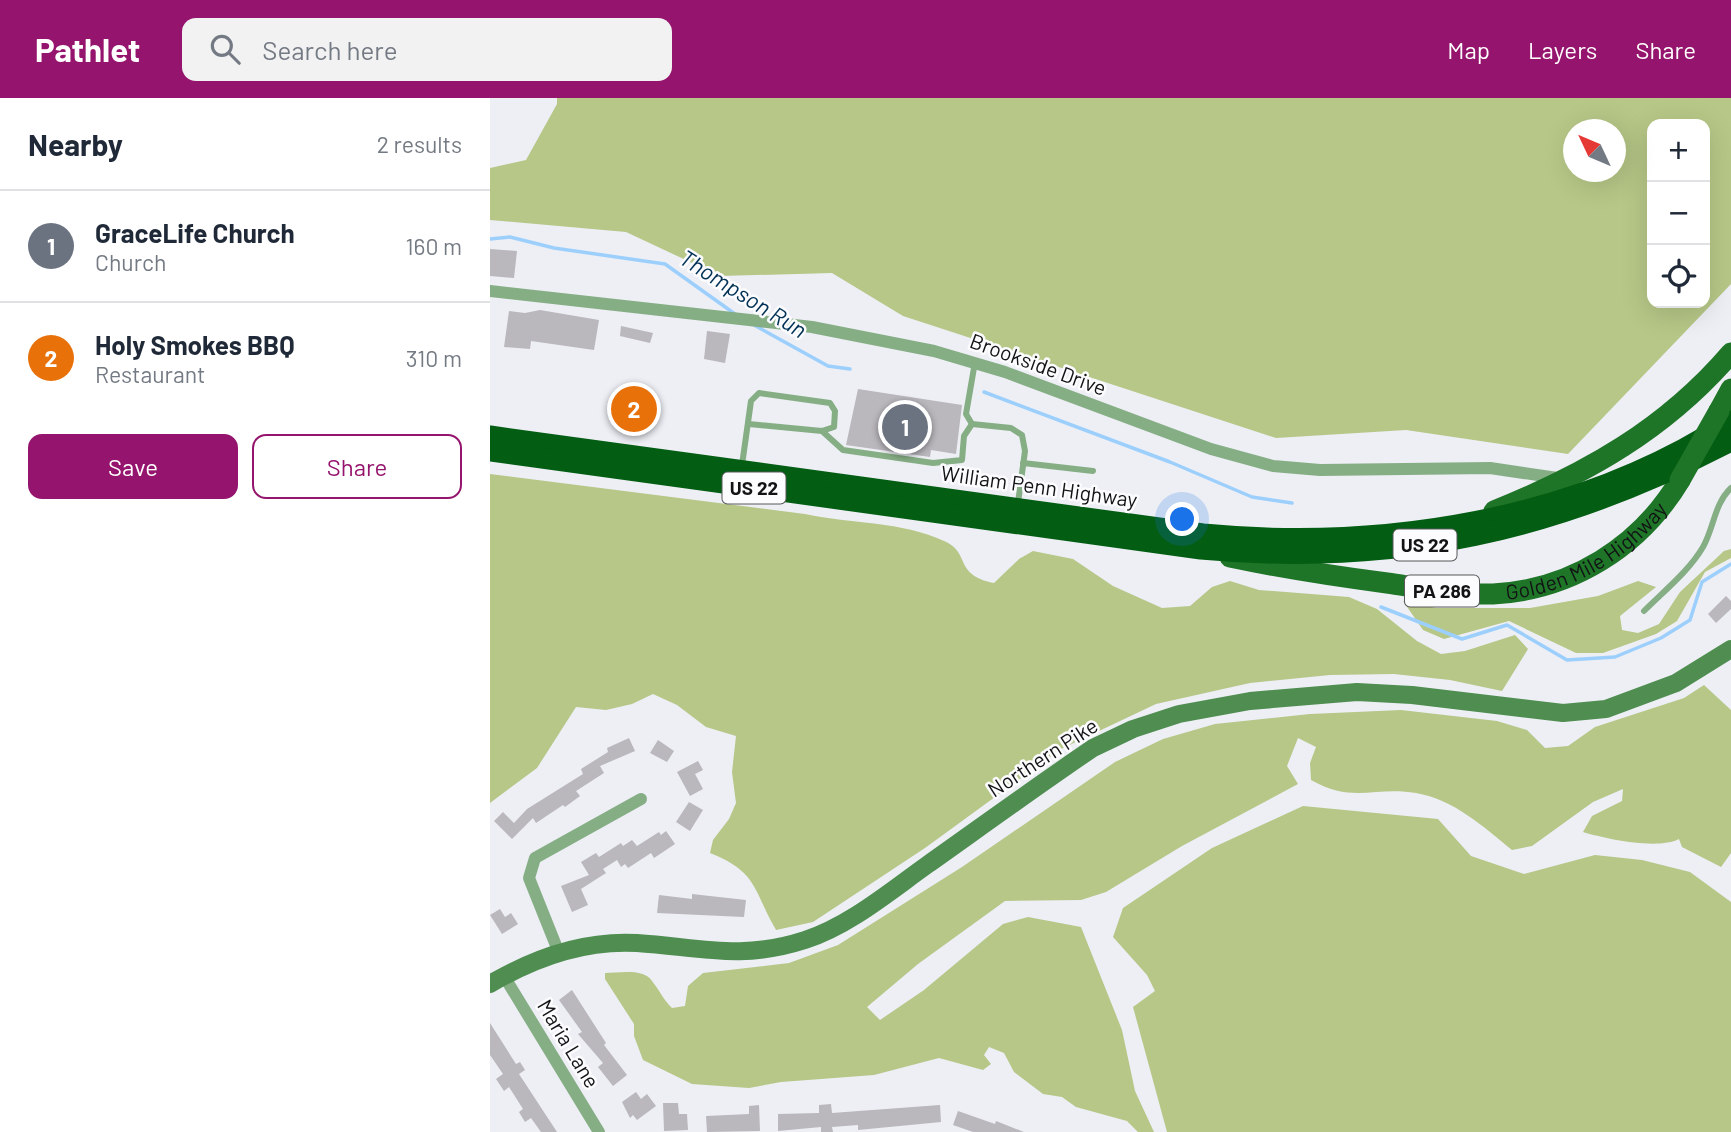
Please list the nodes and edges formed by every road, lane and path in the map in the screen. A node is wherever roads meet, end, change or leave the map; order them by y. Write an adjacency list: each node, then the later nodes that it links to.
1 (490, 291): 3 (street, Brookside Drive)
2 (1731, 353): 15 (main road)
3 (975, 362): 7 (lane); 15 (street, Brookside Drive)
4 (1731, 389): 5 (main road, Golden Mile Highway / PA 286)
5 (1725, 416): 18 (highway, William Penn Highway / US 22); 19 (main road, Golden Mile Highway / PA 286, bridge)
6 (749, 424): 8 (lane); 8 (lane); 13 (lane)
7 (972, 424): 8 (lane); 12 (lane)
8 (822, 431)
9 (490, 436): 13 (highway, William Penn Highway / US 22)
10 (1731, 440): 19 (highway, William Penn Highway / US 22)
11 (490, 452): 19 (highway, William Penn Highway / US 22)
12 (1023, 463): 14 (lane); 17 (lane)
13 (741, 471): 17 (highway, William Penn Highway / US 22)
14 (1093, 471)
15 (1568, 480): 18 (main road)
16 (1731, 488): 20 (lane)
17 (1017, 509): 18 (highway, William Penn Highway / US 22)
18 (1458, 525)
19 (1166, 544)
20 (1644, 611)
21 (1731, 649): 23 (main road, Northern Pike)
22 (641, 799): 23 (street)
23 (559, 953): 24 (main road, Northern Pike)
24 (497, 980): 25 (street, Maria Lane)
25 (599, 1132)

